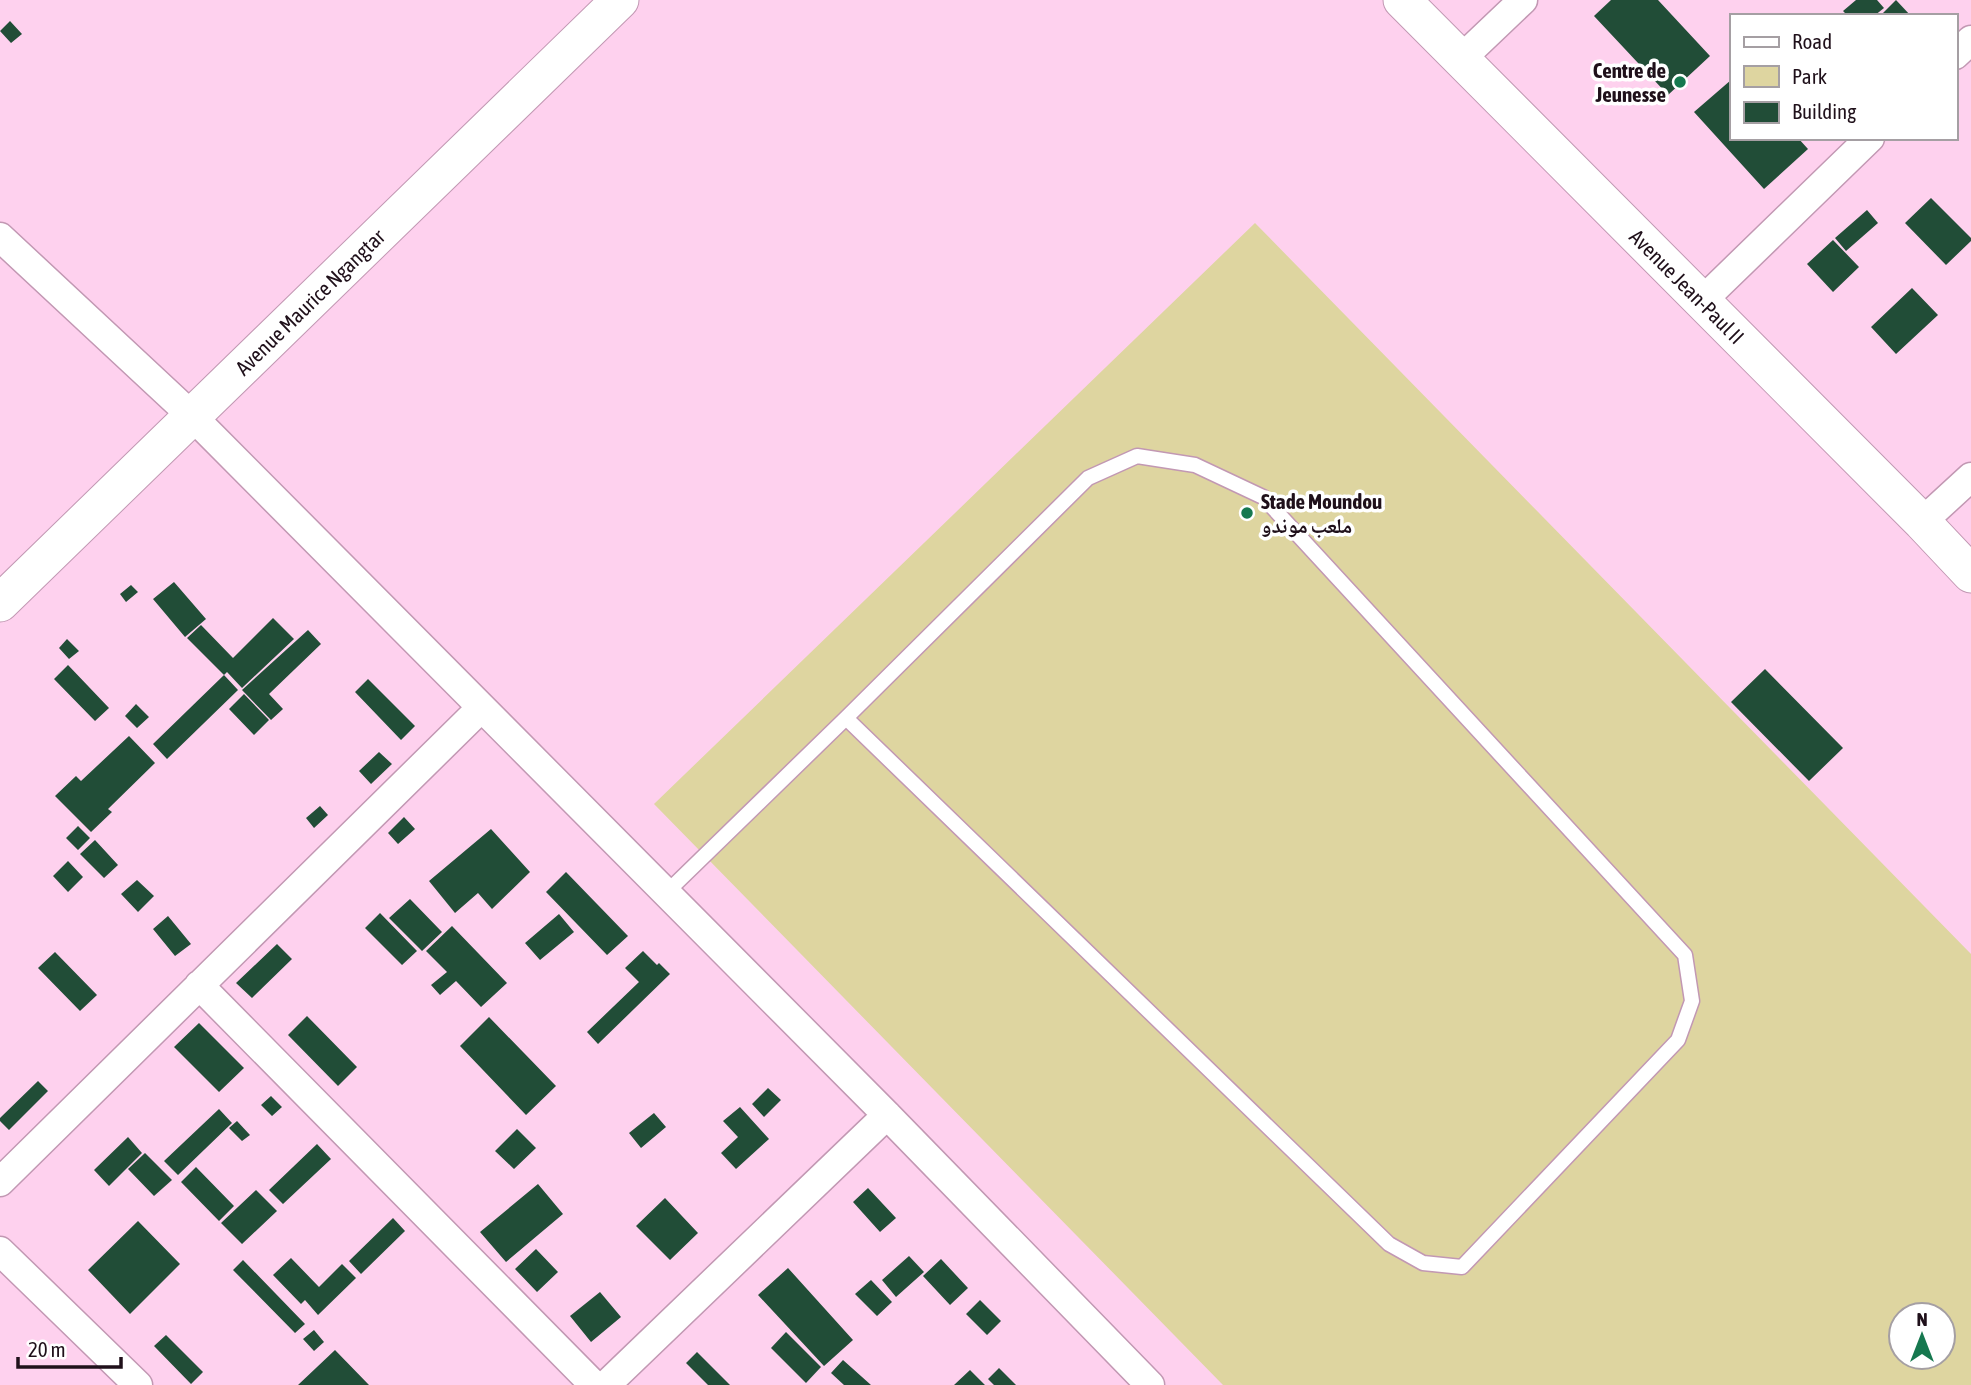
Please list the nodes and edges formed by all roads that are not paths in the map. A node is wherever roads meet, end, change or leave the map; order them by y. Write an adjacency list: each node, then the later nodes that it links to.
1 (620, 0): 10 (street, Avenue Maurice Ngangtar)
2 (1402, 0): 6 (street, Avenue Jean-Paul II)
3 (1522, 0): 6 (street)
4 (1971, 40): 5 (street)
5 (1957, 53)
6 (1461, 59): 9 (street, Avenue Jean-Paul II)
7 (1868, 140): 9 (street)
8 (0, 237): 10 (street)
9 (1702, 301): 12 (street, Avenue Jean-Paul II)
10 (191, 415): 14 (street, Avenue Maurice Ngangtar); 15 (street)
11 (1971, 477): 12 (street)
12 (1922, 522): 13 (street, Avenue Jean-Paul II)
13 (1971, 574)
14 (0, 603)
15 (481, 708): 17 (street); 18 (street)
16 (846, 718): 16 (lane); 17 (lane)
17 (666, 893): 19 (street)
18 (199, 985): 20 (street); 23 (street)
19 (887, 1115): 24 (street); 25 (street)
20 (0, 1182)
21 (0, 1251): 22 (street)
22 (138, 1385)
23 (594, 1385)
24 (606, 1385)
25 (1150, 1385)

